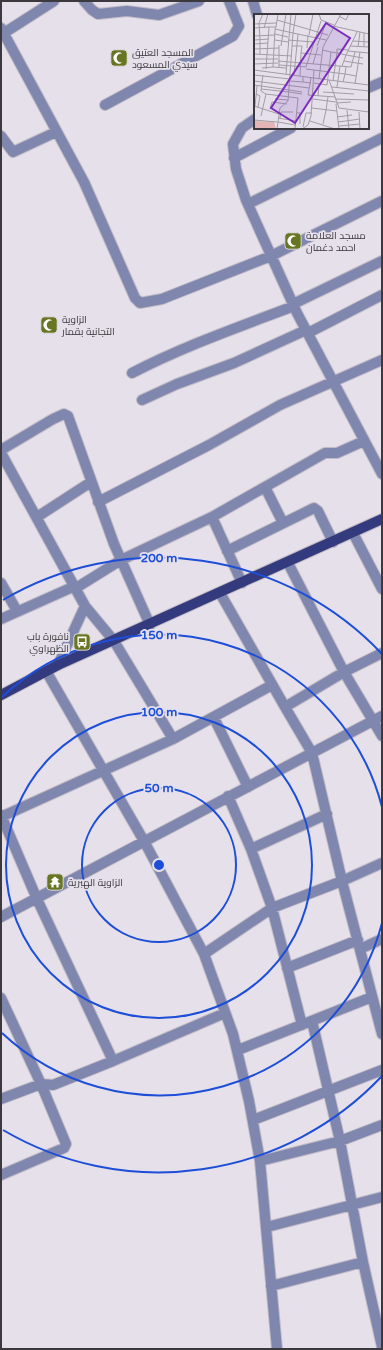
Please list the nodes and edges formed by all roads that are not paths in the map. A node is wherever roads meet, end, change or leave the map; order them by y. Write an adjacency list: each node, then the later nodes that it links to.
1 (54, 1): 7 (street)
2 (84, 1): 3 (street)
3 (198, 1)
4 (229, 1): 10 (street)
5 (253, 1): 6 (street)
6 (257, 14)
7 (2, 30): 13 (street)
8 (382, 82): 9 (street)
9 (369, 88)
10 (106, 105)
11 (254, 120): 16 (street)
12 (289, 129): 16 (street)
13 (56, 132): 14 (street); 19 (street)
14 (1, 136)
15 (382, 138): 18 (street)
16 (234, 158): 18 (street)
17 (382, 200): 19 (street)
18 (248, 204): 19 (street)
19 (271, 256): 22 (street)
20 (382, 260): 22 (street)
21 (382, 295): 23 (street)
22 (293, 305): 23 (street); 25 (street)
23 (307, 332): 26 (street); 27 (street)
24 (382, 360): 26 (street)
25 (132, 373)
26 (334, 382): 28 (street); 35 (street)
27 (142, 400)
28 (364, 440): 31 (street); 34 (street)
29 (1, 450): 33 (street)
30 (1, 453): 36 (street)
31 (379, 461): 32 (street)
32 (382, 474)
33 (91, 482): 35 (street); 36 (street)
34 (265, 487): 37 (street); 39 (street)
35 (98, 502): 43 (street)
36 (37, 517): 47 (street)
37 (212, 517): 42 (street); 43 (street)
38 (382, 519): 40 (main road)
39 (282, 523): 41 (street); 42 (street)
40 (352, 533): 41 (main road); 48 (street)
41 (333, 542): 44 (main road)
42 (227, 550): 46 (street)
43 (121, 560): 47 (street); 53 (street)
44 (288, 563): 46 (main road); 58 (street)
45 (1, 583): 51 (street)
46 (242, 583): 49 (main road)
47 (76, 587): 50 (street); 51 (street)
48 (382, 589)
49 (220, 593): 53 (main road); 59 (street)
50 (85, 606): 54 (street); 56 (street)
51 (17, 611): 52 (street)
52 (1, 619)
53 (150, 625): 54 (main road)
54 (114, 641): 56 (main road); 65 (street)
55 (382, 653): 58 (street)
56 (58, 665): 57 (main road)
57 (46, 671): 60 (main road); 67 (street)
58 (344, 672): 61 (street); 63 (street)
59 (272, 686): 61 (street); 62 (street)
60 (1, 695)
61 (286, 707): 66 (street)
62 (214, 718): 65 (street); 68 (street)
63 (378, 719): 64 (street); 66 (street)
64 (382, 736)
65 (173, 739): 67 (street)
66 (312, 753): 68 (street); 70 (street)
67 (102, 770): 71 (street); 72 (street)
68 (248, 787): 69 (street)
69 (228, 796): 72 (street); 73 (street)
70 (327, 814): 73 (street); 75 (street)
71 (1, 816): 76 (street)
72 (144, 841): 76 (street); 81 (street)
73 (251, 848): 77 (street)
74 (382, 864): 75 (street)
75 (342, 881): 77 (street); 80 (street)
76 (37, 899): 78 (street); 91 (street)
77 (272, 908): 81 (street); 82 (street)
78 (1, 917)
79 (382, 938): 80 (street)
80 (359, 945): 82 (street); 83 (street)
81 (204, 954): 86 (street)
82 (287, 968): 88 (street)
83 (372, 997): 87 (street); 89 (street)
84 (1, 998): 85 (street)
85 (4, 1012): 93 (street)
86 (226, 1013): 90 (street); 91 (street)
87 (312, 1021): 88 (street); 94 (street)
88 (302, 1025): 90 (street)
89 (382, 1034)
90 (238, 1050): 96 (street)
91 (113, 1061): 93 (street)
92 (382, 1070): 94 (street)
93 (41, 1084): 95 (street); 100 (street)
94 (327, 1091): 96 (street); 98 (street)
95 (1, 1099)
96 (252, 1120): 99 (street)
97 (382, 1125): 98 (street)
98 (340, 1141): 99 (street); 102 (street)
99 (260, 1161): 103 (street)
100 (1, 1175)
101 (382, 1197): 102 (street)
102 (352, 1205): 103 (street); 104 (street)
103 (267, 1227): 105 (street)
104 (363, 1262): 105 (street); 106 (street)
105 (271, 1286): 107 (street)
106 (382, 1347)
107 (277, 1349)

